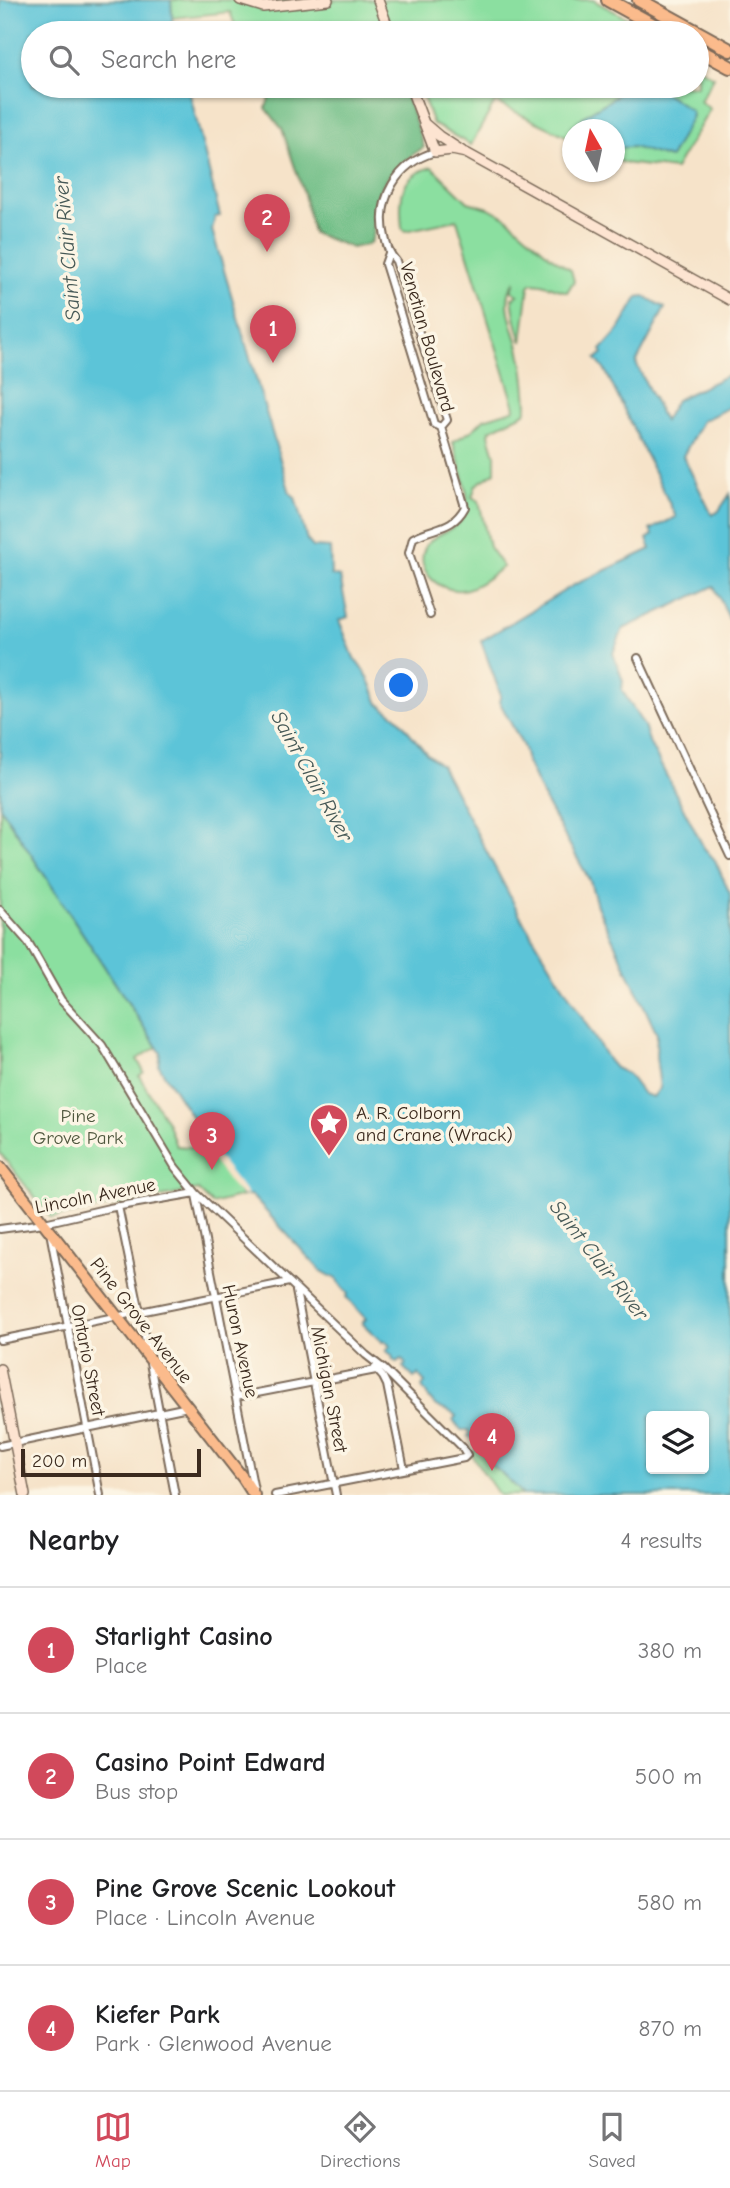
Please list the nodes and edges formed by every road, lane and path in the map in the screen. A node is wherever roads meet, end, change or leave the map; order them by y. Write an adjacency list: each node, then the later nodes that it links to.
1 (240, 0): 2 (street)
2 (328, 0)
3 (378, 0): 6 (street)
4 (608, 0): 7 (highway)
5 (639, 0): 8 (highway)
6 (386, 21)
7 (646, 21)
8 (677, 21)
9 (709, 38): 10 (highway)
10 (730, 50)
11 (709, 56): 12 (highway)
12 (730, 67)
13 (415, 98): 14 (street)
14 (424, 122): 15 (street); 16 (street)
15 (435, 152): 16 (street); 17 (street, Venetian Boulevard)
16 (466, 153): 18 (street)
17 (389, 253): 19 (street, Venetian Boulevard); 19 (street, Venetian Boulevard)
18 (730, 300)
19 (441, 427): 20 (street, Venetian Boulevard)
20 (430, 615)
21 (638, 658): 22 (street)
22 (730, 856)
23 (0, 910): 25 (street)
24 (0, 1167): 27 (main road, Pine Grove Avenue)
25 (196, 1193): 26 (street, Lincoln Avenue); 29 (street); 31 (street, Huron Avenue)
26 (118, 1206): 27 (street, Lincoln Avenue); 32 (street)
27 (47, 1227): 28 (street, Lincoln Avenue); 33 (main road, Pine Grove Avenue); 34 (street, Ontario Street)
28 (0, 1230)
29 (289, 1282): 30 (street); 31 (street)
30 (295, 1289): 36 (street); 40 (street, Michigan Street)
31 (216, 1297): 32 (street); 41 (street, Huron Avenue)
32 (140, 1312): 33 (street); 37 (street)
33 (116, 1317): 34 (street); 37 (main road, Pine Grove Avenue)
34 (66, 1326): 35 (street); 44 (street, Ontario Street)
35 (0, 1340)
36 (366, 1355): 39 (street); 47 (street)
37 (149, 1358): 42 (main road, Pine Grove Avenue); 43 (street)
38 (0, 1368): 45 (street)
39 (376, 1370): 40 (street); 47 (street)
40 (313, 1382): 41 (street); 48 (street, Michigan Street)
41 (236, 1397): 52 (street, Huron Avenue)
42 (188, 1408): 43 (street); 52 (main road, Pine Grove Avenue)
43 (160, 1413): 44 (street); 51 (street)
44 (86, 1427): 45 (street); 50 (street, Ontario Street)
45 (15, 1442): 46 (street); 49 (street)
46 (0, 1446)
47 (404, 1469): 48 (street)
48 (333, 1485): 53 (street); 54 (street, Michigan Street)
49 (25, 1495)
50 (100, 1495)
51 (176, 1495)
52 (254, 1495)
53 (275, 1495)
54 (335, 1495)

